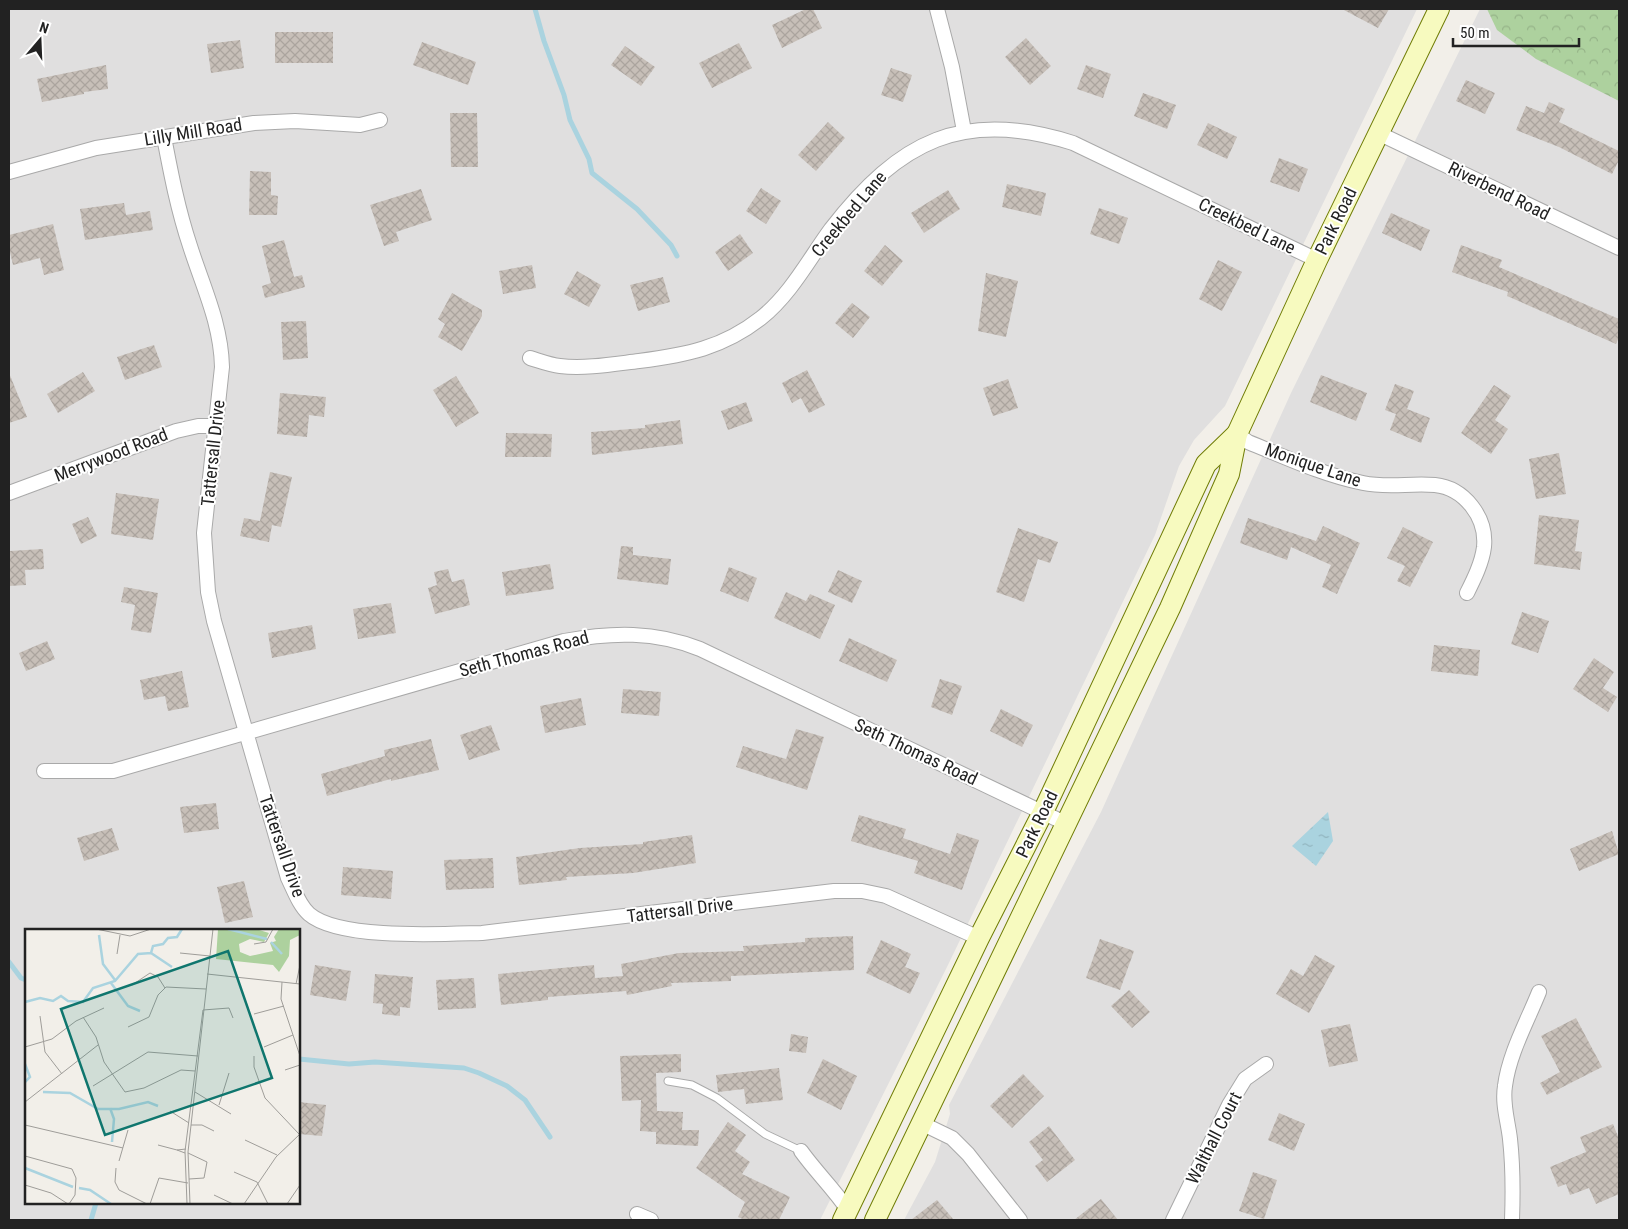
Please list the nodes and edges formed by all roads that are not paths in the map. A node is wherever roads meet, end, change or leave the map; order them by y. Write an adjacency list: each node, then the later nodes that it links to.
1 (937, 9): 4 (street)
2 (1439, 9): 5 (main road, Park Road)
3 (380, 120): 6 (street, Lilly Mill Road)
4 (964, 131): 9 (street, Creekbed Lane); 10 (street, Creekbed Lane)
5 (1378, 133): 8 (street, Riverbend Road); 9 (main road, Park Road)
6 (164, 137): 7 (street, Lilly Mill Road); 11 (street, Tattersall Drive)
7 (9, 172)
8 (1619, 248)
9 (1317, 260): 12 (main road, Park Road)
10 (530, 358)
11 (215, 426): 13 (street, Merrywood Road); 15 (street, Tattersall Drive)
12 (1237, 434): 14 (street, Monique Lane); 17 (main road, Park Road); 18 (main road, Park Road)
13 (9, 494)
14 (1467, 593)
15 (246, 732): 16 (street, Seth Thomas Road); 17 (street, Seth Thomas Road); 19 (street, Tattersall Drive)
16 (44, 771)
17 (1043, 812): 18 (street, Seth Thomas Road); 19 (main road, Park Road)
18 (1067, 824): 23 (main road, Park Road)
19 (979, 938): 26 (main road, Park Road)
20 (1539, 992): 31 (street)
21 (1266, 1064): 30 (street, Walthall Court)
22 (668, 1081): 24 (lane)
23 (921, 1123): 28 (main road, Park Road); 29 (street)
24 (801, 1151): 26 (street)
25 (637, 1214): 27 (street)
26 (846, 1215)
27 (651, 1220)
28 (875, 1220)
29 (1020, 1220)
30 (1173, 1220)
31 (1512, 1220)

